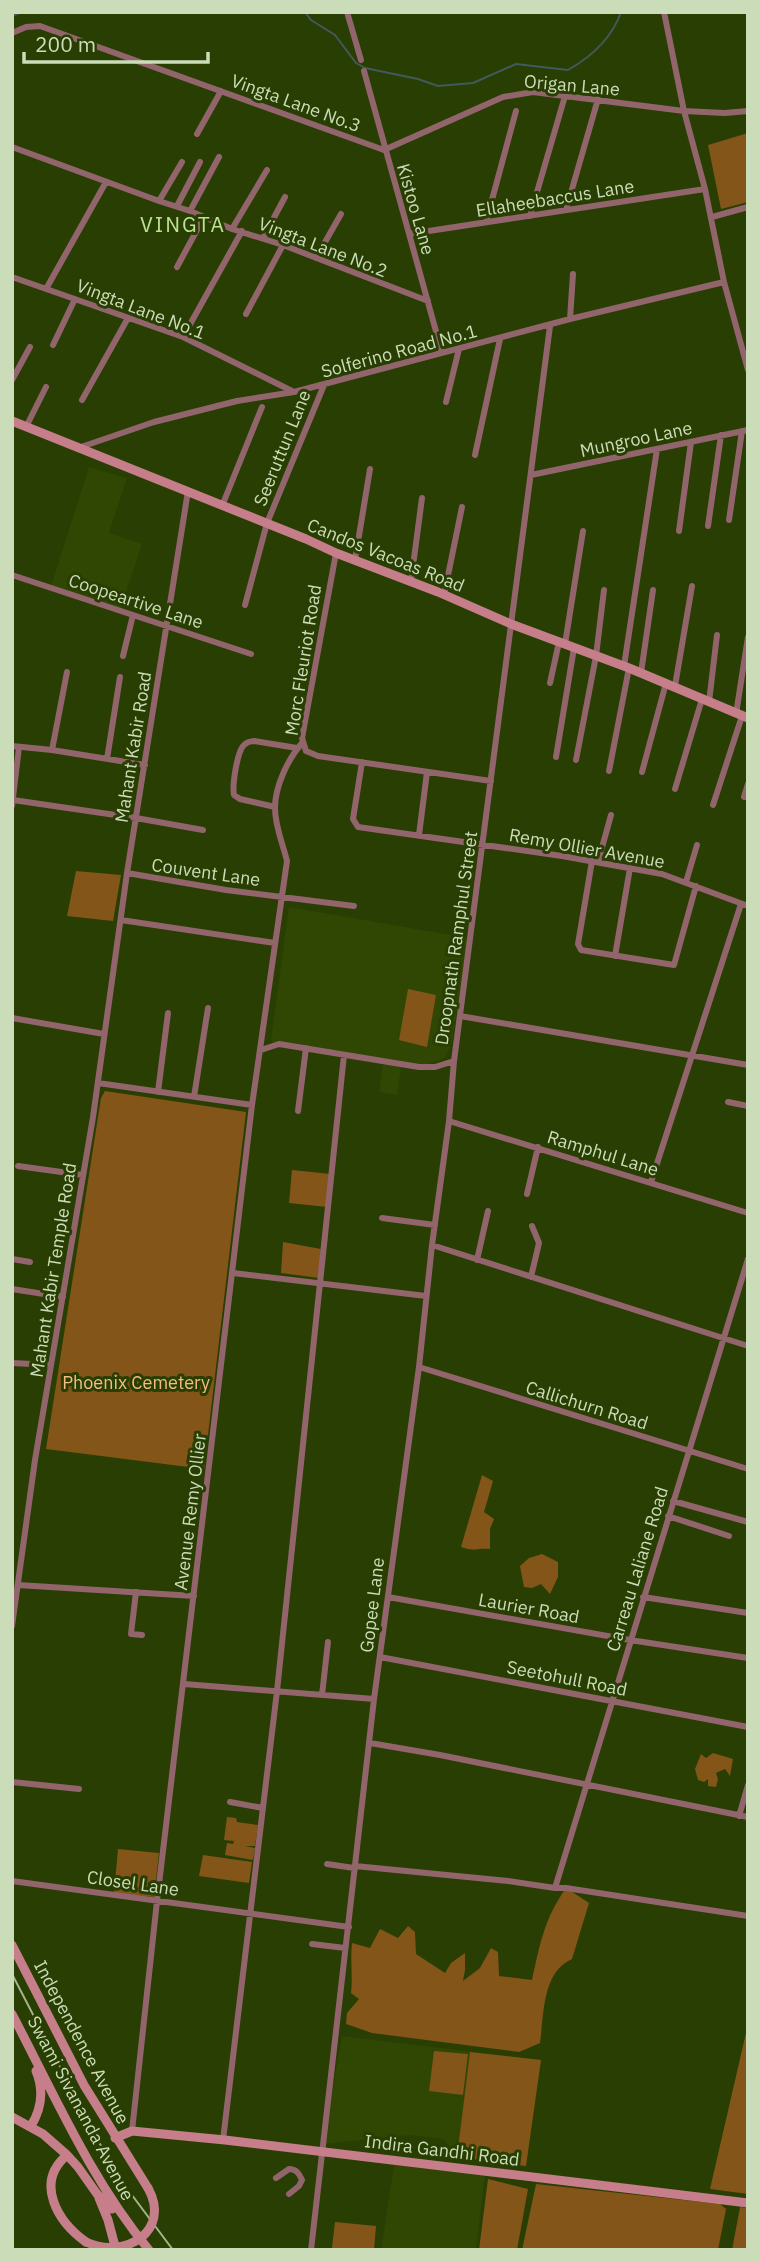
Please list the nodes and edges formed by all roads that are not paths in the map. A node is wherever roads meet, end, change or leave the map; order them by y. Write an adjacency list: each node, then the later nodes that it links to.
1 (347, 12): 4 (street)
2 (664, 12): 10 (street)
3 (12, 33): 6 (street, Vingta Lane No.3)
4 (361, 61)
5 (364, 71): 14 (street, Kistoo Lane)
6 (221, 91): 12 (street); 14 (street, Vingta Lane No.3)
7 (565, 96): 8 (street, Origan Lane); 14 (street, Origan Lane); 28 (street)
8 (598, 99): 10 (street, Origan Lane); 25 (street)
9 (516, 111): 31 (street)
10 (684, 111): 11 (street, Origan Lane); 20 (street)
11 (748, 111)
12 (197, 134)
13 (12, 147): 19 (street, Vingta Lane No.2)
14 (384, 150): 34 (street, Kistoo Lane)
15 (219, 158): 26 (street)
16 (182, 162): 22 (street)
17 (200, 162): 23 (street)
18 (267, 170): 32 (street)
19 (106, 182): 22 (street, Vingta Lane No.2); 42 (street)
20 (705, 189): 25 (street, Ellaheebaccus Lane); 30 (street)
21 (285, 197): 35 (street)
22 (159, 201): 23 (street, Vingta Lane No.2)
23 (177, 206): 26 (street, Vingta Lane No.2)
24 (748, 207): 30 (street)
25 (566, 210): 28 (street, Ellaheebaccus Lane)
26 (190, 211): 29 (street, Vingta Lane No.2)
27 (341, 214): 37 (street)
28 (530, 216): 31 (street, Ellaheebaccus Lane)
29 (205, 217): 32 (street, Vingta Lane No.2); 38 (street)
30 (712, 217): 41 (street)
31 (486, 222): 34 (street, Ellaheebaccus Lane)
32 (232, 229): 33 (street, Vingta Lane No.2)
33 (242, 232): 35 (street, Vingta Lane No.2); 49 (street)
34 (409, 234): 44 (street, Kistoo Lane)
35 (263, 238): 36 (street, Vingta Lane No.2)
36 (283, 245): 37 (street, Vingta Lane No.2); 45 (street)
37 (316, 258): 44 (street, Vingta Lane No.2)
38 (177, 267)
39 (573, 274): 47 (street)
40 (12, 276): 42 (street, Vingta Lane No.1)
41 (724, 282): 47 (street, Solferino Road No.1); 55 (street)
42 (46, 289): 43 (street, Vingta Lane No.1)
43 (75, 299): 46 (street, Vingta Lane No.1); 51 (street)
44 (428, 301): 54 (street, Kistoo Lane)
45 (246, 314)
46 (128, 318): 49 (street, Vingta Lane No.1); 60 (street)
47 (570, 319): 48 (street, Solferino Road No.1)
48 (550, 326): 50 (street, Solferino Road No.1); 72 (street, Droopnath Ramphul Street)
49 (183, 337): 59 (street, Vingta Lane No.1)
50 (500, 338): 53 (street, Solferino Road No.1); 70 (street)
51 (53, 345)
52 (30, 347): 56 (street)
53 (459, 349): 54 (street, Solferino Road No.1); 61 (street)
54 (442, 353): 57 (street, Solferino Road No.1)
55 (748, 370)
56 (12, 380)
57 (324, 385): 59 (street, Solferino Road No.1); 78 (street, Seeruttun Lane)
58 (46, 387): 64 (street)
59 (294, 392): 68 (street, Solferino Road No.1)
60 (82, 400)
61 (446, 402)
62 (262, 407): 75 (street)
63 (12, 421): 64 (main road, Candos Vacoas Road)
64 (26, 427): 68 (main road, Candos Vacoas Road)
65 (745, 430): 66 (street, Mungroo Lane); 77 (street)
66 (721, 435): 67 (street, Mungroo Lane); 79 (street)
67 (691, 442): 69 (street, Mungroo Lane); 81 (street)
68 (81, 447): 73 (main road, Candos Vacoas Road)
69 (657, 449): 72 (street, Mungroo Lane); 100 (street)
70 (475, 455)
71 (370, 469): 83 (street)
72 (531, 475): 92 (street, Droopnath Ramphul Street)
73 (188, 491): 75 (main road, Candos Vacoas Road); 93 (street, Mahant Kabir Road)
74 (422, 498): 85 (street)
75 (222, 506): 78 (main road, Candos Vacoas Road)
76 (462, 507): 89 (street)
77 (729, 520)
78 (267, 523): 82 (main road, Candos Vacoas Road); 90 (street, Seeruttun Lane)
79 (708, 526)
80 (583, 531): 96 (street)
81 (679, 531)
82 (336, 553): 83 (main road, Candos Vacoas Road); 108 (street, Morc Fleuriot Road)
83 (355, 561): 85 (main road, Candos Vacoas Road)
84 (12, 575): 91 (street, Coopeartive Lane)
85 (411, 581): 89 (main road, Candos Vacoas Road)
86 (692, 586): 105 (street)
87 (604, 590): 99 (street)
88 (653, 590): 102 (street)
89 (444, 595): 92 (main road, Candos Vacoas Road)
90 (245, 605)
91 (133, 615): 93 (street, Coopeartive Lane); 98 (street)
92 (511, 624): 96 (main road, Candos Vacoas Road); 119 (street, Droopnath Ramphul Street)
93 (165, 625): 97 (street, Coopeartive Lane); 115 (street, Mahant Kabir Road)
94 (717, 635): 106 (street)
95 (748, 637): 107 (street)
96 (566, 645): 99 (main road, Candos Vacoas Road); 104 (street); 111 (street)
97 (251, 654)
98 (123, 656)
99 (596, 656): 100 (main road, Candos Vacoas Road); 113 (street)
100 (627, 667): 102 (main road, Candos Vacoas Road); 116 (street)
101 (67, 672): 110 (street)
102 (641, 673): 105 (main road, Candos Vacoas Road)
103 (120, 677): 112 (street)
104 (550, 683)
105 (671, 685): 106 (main road, Candos Vacoas Road); 118 (street)
106 (705, 700): 107 (main road, Candos Vacoas Road); 121 (street)
107 (742, 716): 124 (street)
108 (300, 746): 114 (street, Morc Fleuriot Road); 125 (street); 125 (street)
109 (15, 747): 110 (street); 123 (street)
110 (51, 750): 112 (street)
111 (556, 757)
112 (107, 759): 115 (street)
113 (576, 760)
114 (362, 762): 117 (street, Morc Fleuriot Road); 129 (street, Remy Ollier Avenue)
115 (145, 765): 127 (street, Mahant Kabir Road)
116 (609, 771)
117 (427, 772): 119 (street, Morc Fleuriot Road); 129 (street)
118 (642, 772)
119 (491, 781): 130 (street, Droopnath Ramphul Street)
120 (748, 784): 122 (street)
121 (675, 789)
122 (744, 797)
123 (13, 803): 127 (street)
124 (713, 805)
125 (275, 807): 137 (street, Avenue Remy Ollier)
126 (611, 815): 132 (street)
127 (136, 818): 128 (street); 134 (street, Mahant Kabir Road)
128 (203, 830)
129 (419, 835): 130 (street, Remy Ollier Avenue)
130 (483, 844): 132 (street, Remy Ollier Avenue); 145 (street, Droopnath Ramphul Street)
131 (697, 845): 135 (street)
132 (595, 862): 133 (street, Remy Ollier Avenue); 142 (street)
133 (629, 868): 135 (street, Remy Ollier Avenue); 142 (street)
134 (127, 873): 137 (street, Couvent Lane); 140 (street, Mahant Kabir Road)
135 (686, 882): 136 (street, Remy Ollier Avenue)
136 (696, 886): 138 (street, Remy Ollier Avenue); 142 (street)
137 (282, 898): 139 (street, Couvent Lane); 141 (street, Avenue Remy Ollier)
138 (744, 905): 150 (street)
139 (354, 906)
140 (121, 920): 141 (street); 147 (street, Mahant Kabir Temple Road)
141 (275, 943): 149 (street, Avenue Remy Ollier)
142 (615, 956)
143 (208, 1008): 156 (street)
144 (168, 1013): 155 (street)
145 (460, 1016): 150 (street); 152 (street, Droopnath Ramphul Street)
146 (12, 1018): 147 (street)
147 (104, 1034): 154 (street, Mahant Kabir Temple Road)
148 (306, 1048): 149 (street, Droopnath Ramphul Street); 151 (street, Droopnath Ramphul Street); 160 (street)
149 (261, 1050): 158 (street, Avenue Remy Ollier)
150 (692, 1054): 153 (street); 165 (street)
151 (344, 1055): 152 (street, Droopnath Ramphul Street); 179 (street)
152 (454, 1061): 161 (street, Gopee Lane)
153 (748, 1065)
154 (98, 1083): 155 (street); 164 (street, Mahant Kabir Temple Road)
155 (158, 1092): 156 (street)
156 (194, 1097): 158 (street)
157 (728, 1102): 159 (street)
158 (252, 1105): 177 (street, Avenue Remy Ollier)
159 (748, 1106)
160 (298, 1111)
161 (449, 1121): 162 (street, Ramphul Lane); 170 (street, Gopee Lane)
162 (538, 1147): 165 (street, Ramphul Lane); 166 (street)
163 (18, 1166): 164 (street)
164 (83, 1175): 182 (street, Mahant Kabir Temple Road)
165 (651, 1182): 168 (street, Ramphul Lane)
166 (527, 1194)
167 (488, 1211): 174 (street)
168 (748, 1213)
169 (382, 1218): 170 (street)
170 (435, 1225): 172 (street, Gopee Lane)
171 (531, 1226): 178 (street)
172 (432, 1245): 174 (street); 181 (street, Gopee Lane)
173 (12, 1259): 176 (street)
174 (477, 1259): 178 (street)
175 (748, 1259): 183 (street, Carreau Laliane Road)
176 (30, 1262)
177 (233, 1273): 179 (street); 196 (street, Avenue Remy Ollier)
178 (531, 1277): 183 (street)
179 (320, 1284): 181 (street); 207 (street)
180 (12, 1289): 182 (street)
181 (426, 1296): 187 (street, Gopee Lane)
182 (63, 1297): 186 (street, Mahant Kabir Temple Road)
183 (723, 1338): 184 (street); 188 (street, Carreau Laliane Road)
184 (748, 1346)
185 (12, 1363): 186 (street)
186 (51, 1365): 194 (street, Mahant Kabir Temple Road)
187 (419, 1367): 188 (street, Callichurn Road); 197 (street, Gopee Lane)
188 (689, 1451): 189 (street, Callichurn Road); 190 (street, Carreau Laliane Road)
189 (748, 1469)
190 (673, 1501): 191 (street, Carreau Laliane Road); 192 (street)
191 (668, 1516): 193 (street); 198 (street, Carreau Laliane Road)
192 (748, 1522)
193 (729, 1536)
194 (18, 1585): 195 (street); 200 (street, Mahant Kabir Temple Road)
195 (136, 1592): 196 (street); 201 (street)
196 (194, 1596): 206 (street, Avenue Remy Ollier)
197 (388, 1597): 202 (street, Laurier Road); 204 (street, Gopee Lane)
198 (643, 1597): 199 (street); 202 (street, Carreau Laliane Road)
199 (748, 1613)
200 (12, 1626)
201 (142, 1635)
202 (630, 1640): 205 (street, Laurier Road); 210 (street, Carreau Laliane Road)
203 (328, 1642): 208 (street)
204 (380, 1657): 209 (street, Gopee Lane); 210 (street, Seetohull Road)
205 (748, 1658)
206 (184, 1684): 207 (street); 225 (street, Avenue Remy Ollier)
207 (277, 1691): 208 (street); 218 (street)
208 (322, 1695): 209 (street)
209 (374, 1699): 212 (street, Gopee Lane)
210 (611, 1702): 211 (street, Seetohull Road); 214 (street, Carreau Laliane Road)
211 (748, 1727)
212 (370, 1743): 214 (street); 222 (street, Gopee Lane)
213 (12, 1782): 216 (street)
214 (586, 1785): 219 (street); 224 (street, Carreau Laliane Road)
215 (748, 1785): 219 (street)
216 (79, 1789)
217 (230, 1802): 218 (street)
218 (263, 1808): 226 (street)
219 (739, 1816): 220 (street)
220 (748, 1817)
221 (327, 1864): 222 (street)
222 (354, 1867): 224 (street); 228 (street, Gopee Lane)
223 (12, 1881): 225 (street, Closel Lane)
224 (555, 1888): 227 (street)
225 (157, 1901): 226 (street, Closel Lane); 236 (street, Avenue Remy Ollier)
226 (250, 1913): 228 (street, Closel Lane); 238 (street)
227 (748, 1916)
228 (349, 1927): 231 (street, Gopee Lane)
229 (312, 1944): 231 (street)
230 (12, 1945): 237 (main road, Independence Avenue)
231 (345, 1948): 239 (street, Gopee Lane)
232 (12, 2014): 233 (main road, Swami Sivananda Avenue)
233 (27, 2042): 235 (main road); 245 (main road, Swami Sivananda Avenue)
234 (12, 2116): 235 (main road)
235 (31, 2126): 240 (main road)
236 (132, 2131): 237 (main road, Independence Avenue); 238 (main road, Indira Gandhi Road)
237 (116, 2138): 240 (main road, bridge)
238 (223, 2140): 239 (main road, Indira Gandhi Road)
239 (322, 2152): 244 (main road, Indira Gandhi Road); 248 (street, Gopee Lane)
240 (67, 2155): 242 (main road)
241 (276, 2178): 243 (street)
242 (97, 2194): 245 (main road); 246 (main road)
243 (289, 2194)
244 (748, 2203)
245 (127, 2223): 247 (main road, Swami Sivananda Avenue)
246 (116, 2250)
247 (149, 2250)
248 (311, 2250)

